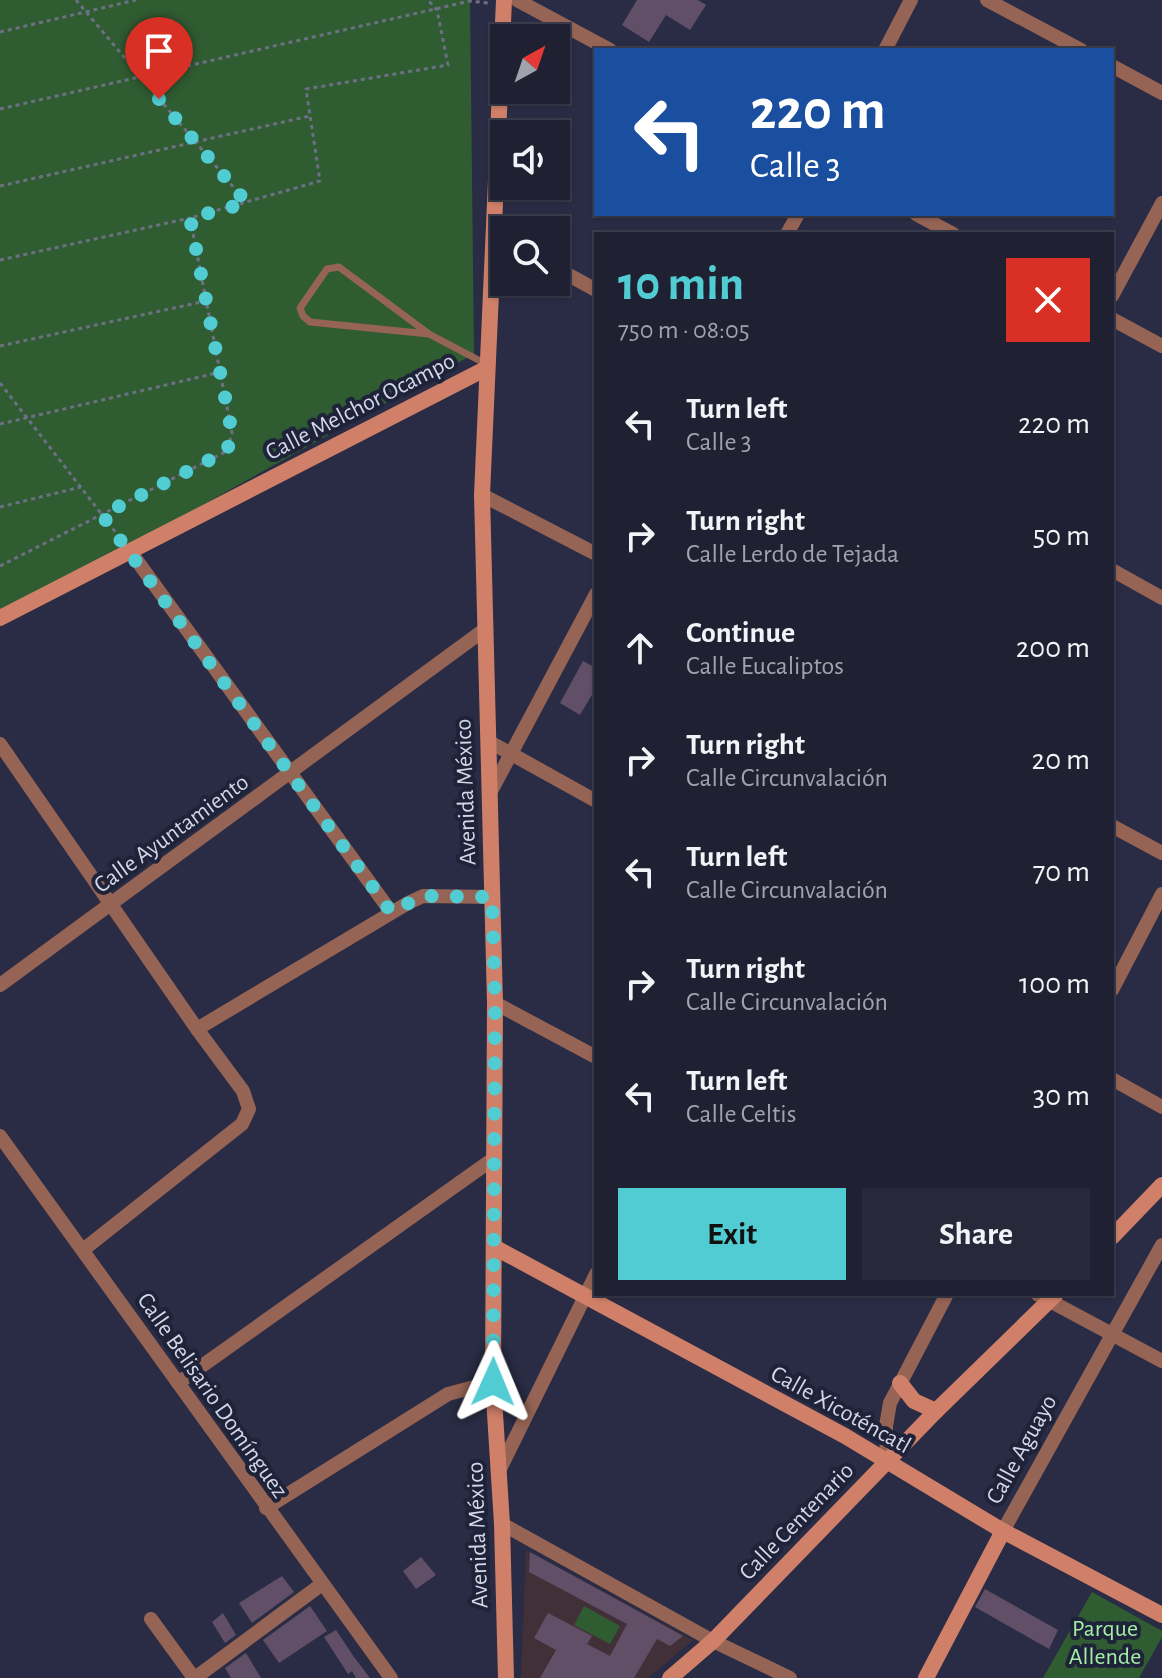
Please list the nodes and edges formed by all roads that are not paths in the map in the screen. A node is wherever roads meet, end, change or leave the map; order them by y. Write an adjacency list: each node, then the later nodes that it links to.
1 (911, 0): 5 (street)
2 (987, 0): 6 (street)
3 (508, 1): 4 (street); 10 (street, Avenida México)
4 (606, 48)
5 (886, 48)
6 (1077, 48)
7 (1114, 67): 8 (street)
8 (1162, 93)
9 (1162, 203): 15 (street)
10 (499, 216)
11 (920, 216): 12 (street)
12 (949, 232)
13 (570, 276): 14 (street)
14 (594, 289)
15 (1114, 292)
16 (493, 296): 20 (street, Avenida México)
17 (1114, 320): 19 (street)
18 (429, 334): 18 (lane); 20 (lane)
19 (1162, 346)
20 (487, 366): 21 (street, Avenida México); 22 (street, Calle Melchor Ocampo)
21 (482, 495): 23 (street); 28 (street, Avenida México)
22 (130, 551): 27 (street, Calle Melchor Ocampo); 32 (street)
23 (594, 553)
24 (1114, 571): 26 (street)
25 (594, 598): 31 (street)
26 (1162, 598)
27 (0, 618)
28 (484, 630): 29 (street, Avenida México); 32 (street, Calle Ayuntamiento)
29 (488, 741): 31 (street); 33 (street, Avenida México)
30 (0, 744): 39 (street)
31 (512, 755): 33 (street); 34 (street)
32 (292, 772): 39 (street, Calle Ayuntamiento); 40 (street)
33 (489, 796): 38 (street, Avenida México)
34 (594, 800)
35 (1114, 827): 36 (street)
36 (1162, 853)
37 (1162, 894): 42 (street)
38 (492, 897): 40 (street); 43 (street, Avenida México)
39 (110, 904): 41 (street, Calle Ayuntamiento); 44 (street)
40 (391, 912): 44 (street)
41 (0, 985)
42 (1114, 986)
43 (495, 1003): 45 (street); 49 (street, Avenida México)
44 (197, 1029): 54 (street)
45 (594, 1056)
46 (1114, 1080): 47 (street)
47 (1162, 1107)
48 (0, 1136): 54 (street, Calle Belisario Domínguez)
49 (493, 1159): 53 (street, Avenida México); 62 (street)
50 (1162, 1185): 51 (street)
51 (1114, 1235)
52 (1162, 1245): 59 (street, Calle Aguayo)
53 (494, 1247): 56 (street, Calle Xicoténcatl); 61 (street, Avenida México)
54 (83, 1250): 62 (street, Calle Belisario Domínguez)
55 (594, 1278): 56 (street)
56 (585, 1296): 65 (street, Calle Xicoténcatl); 66 (street)
57 (946, 1296): 63 (street)
58 (1048, 1296): 59 (street); 64 (street, Calle Centenario)
59 (1111, 1334): 60 (street); 69 (street, Calle Aguayo)
60 (1162, 1361)
61 (493, 1382): 66 (street, Avenida México); 67 (street)
62 (178, 1383): 67 (street, Calle Belisario Domínguez)
63 (900, 1383): 64 (street); 65 (street)
64 (936, 1411): 65 (street, Calle Centenario)
65 (887, 1462): 69 (street, Calle Xicoténcatl); 73 (street, Calle Centenario)
66 (499, 1471): 68 (street, Avenida México)
67 (266, 1508): 70 (street, Calle Belisario Domínguez)
68 (502, 1524): 73 (street); 76 (street, Avenida México)
69 (1003, 1531): 71 (street, Calle Xicoténcatl); 79 (street, Calle Aguayo)
70 (322, 1584): 74 (street); 75 (street, Calle Belisario Domínguez)
71 (1162, 1615)
72 (151, 1619): 74 (street)
73 (713, 1641): 77 (street, Calle Centenario); 78 (street)
74 (194, 1678)
75 (391, 1678)
76 (506, 1678)
77 (670, 1678)
78 (790, 1678)
79 (926, 1678)

